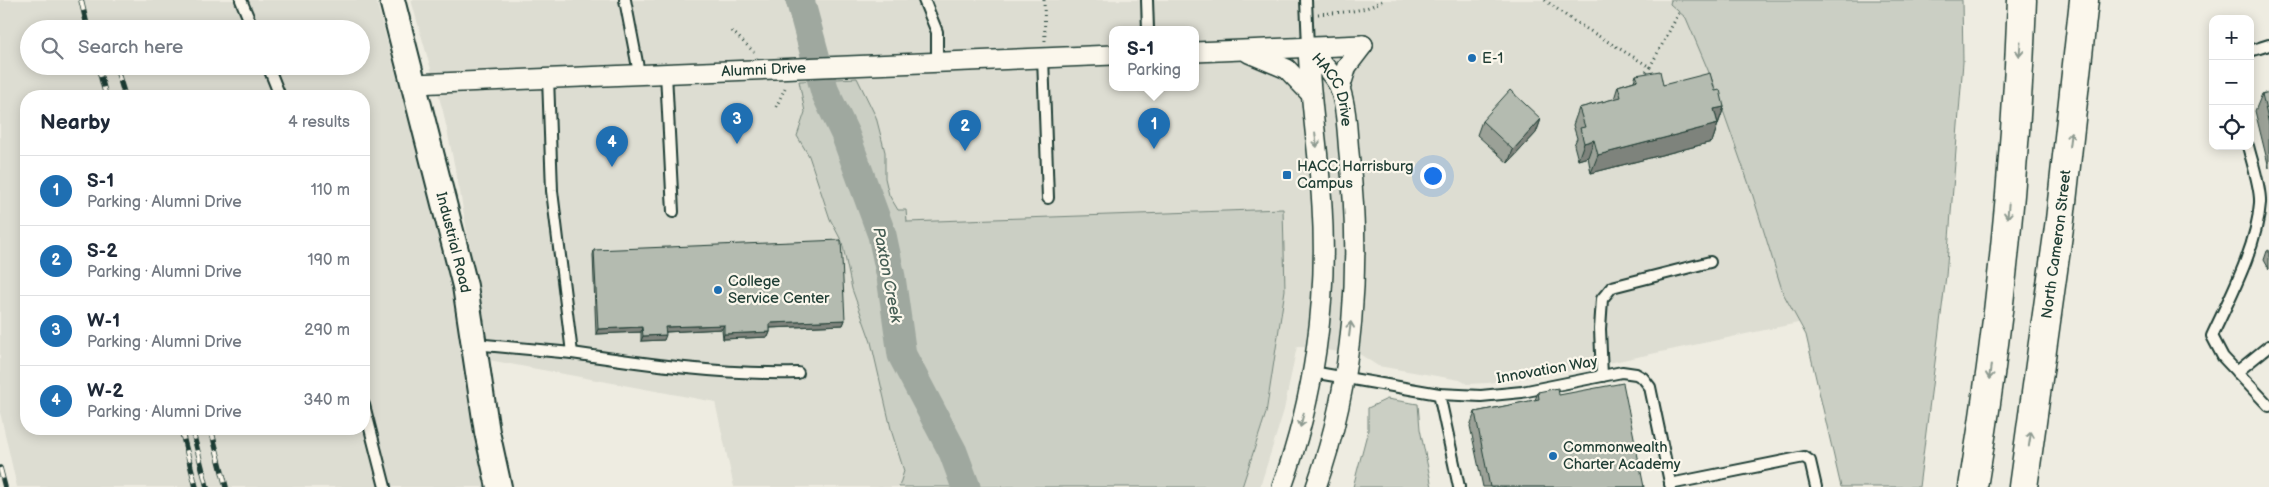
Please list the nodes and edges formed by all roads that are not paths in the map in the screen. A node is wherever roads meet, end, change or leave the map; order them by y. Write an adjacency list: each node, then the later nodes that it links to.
1 (241, 0): 9 (lane)
2 (392, 0): 23 (street, Industrial Road)
3 (625, 0): 20 (lane)
4 (924, 0): 18 (lane)
5 (1147, 0): 10 (lane)
6 (1306, 0): 12 (lane)
7 (2022, 0): 50 (highway, one-way to 50)
8 (2084, 0): 51 (highway, North Cameron Street, one-way to 8)
9 (249, 20)
10 (1148, 26)
11 (2269, 45): 15 (lane)
12 (1308, 48): 13 (street); 24 (street, HACC Drive); 24 (street); 26 (street, HACC Drive)
13 (1241, 49): 16 (street); 26 (street)
14 (1044, 50): 17 (street, Alumni Drive); 18 (street, Alumni Drive); 28 (lane)
15 (2254, 50)
16 (1199, 52)
17 (1109, 55)
18 (937, 62): 19 (street, Alumni Drive)
19 (666, 73): 20 (street, Alumni Drive); 30 (lane)
20 (639, 74): 22 (street, Alumni Drive)
21 (272, 75): 25 (lane)
22 (548, 77): 23 (street, Alumni Drive); 34 (lane)
23 (414, 84): 32 (street, Industrial Road)
24 (1340, 88): 39 (street, HACC Drive, one-way to 24)
25 (278, 90)
26 (1309, 92): 35 (street, HACC Drive, one-way to 35)
27 (2249, 150): 29 (lane)
28 (1048, 198)
29 (2265, 200): 36 (lane)
30 (673, 212)
31 (1710, 262): 38 (lane)
32 (474, 344): 34 (lane); 45 (street, Industrial Road)
33 (2269, 346): 36 (lane)
34 (572, 353): 37 (lane)
35 (1312, 372): 39 (lane, Innovation Way); 46 (street, HACC Drive, one-way to 46)
36 (2237, 372): 41 (lane)
37 (798, 373)
38 (1602, 376): 40 (lane, Innovation Way); 43 (lane, Innovation Way)
39 (1343, 378): 40 (lane, Innovation Way); 47 (street, HACC Drive)
40 (1439, 394): 48 (lane)
41 (2269, 406)
42 (370, 428): 44 (lane)
43 (1671, 485): 49 (lane)
44 (385, 487)
45 (499, 487)
46 (1282, 487)
47 (1316, 487)
48 (1459, 487)
49 (1816, 487)
50 (1973, 487)
51 (2023, 487)

